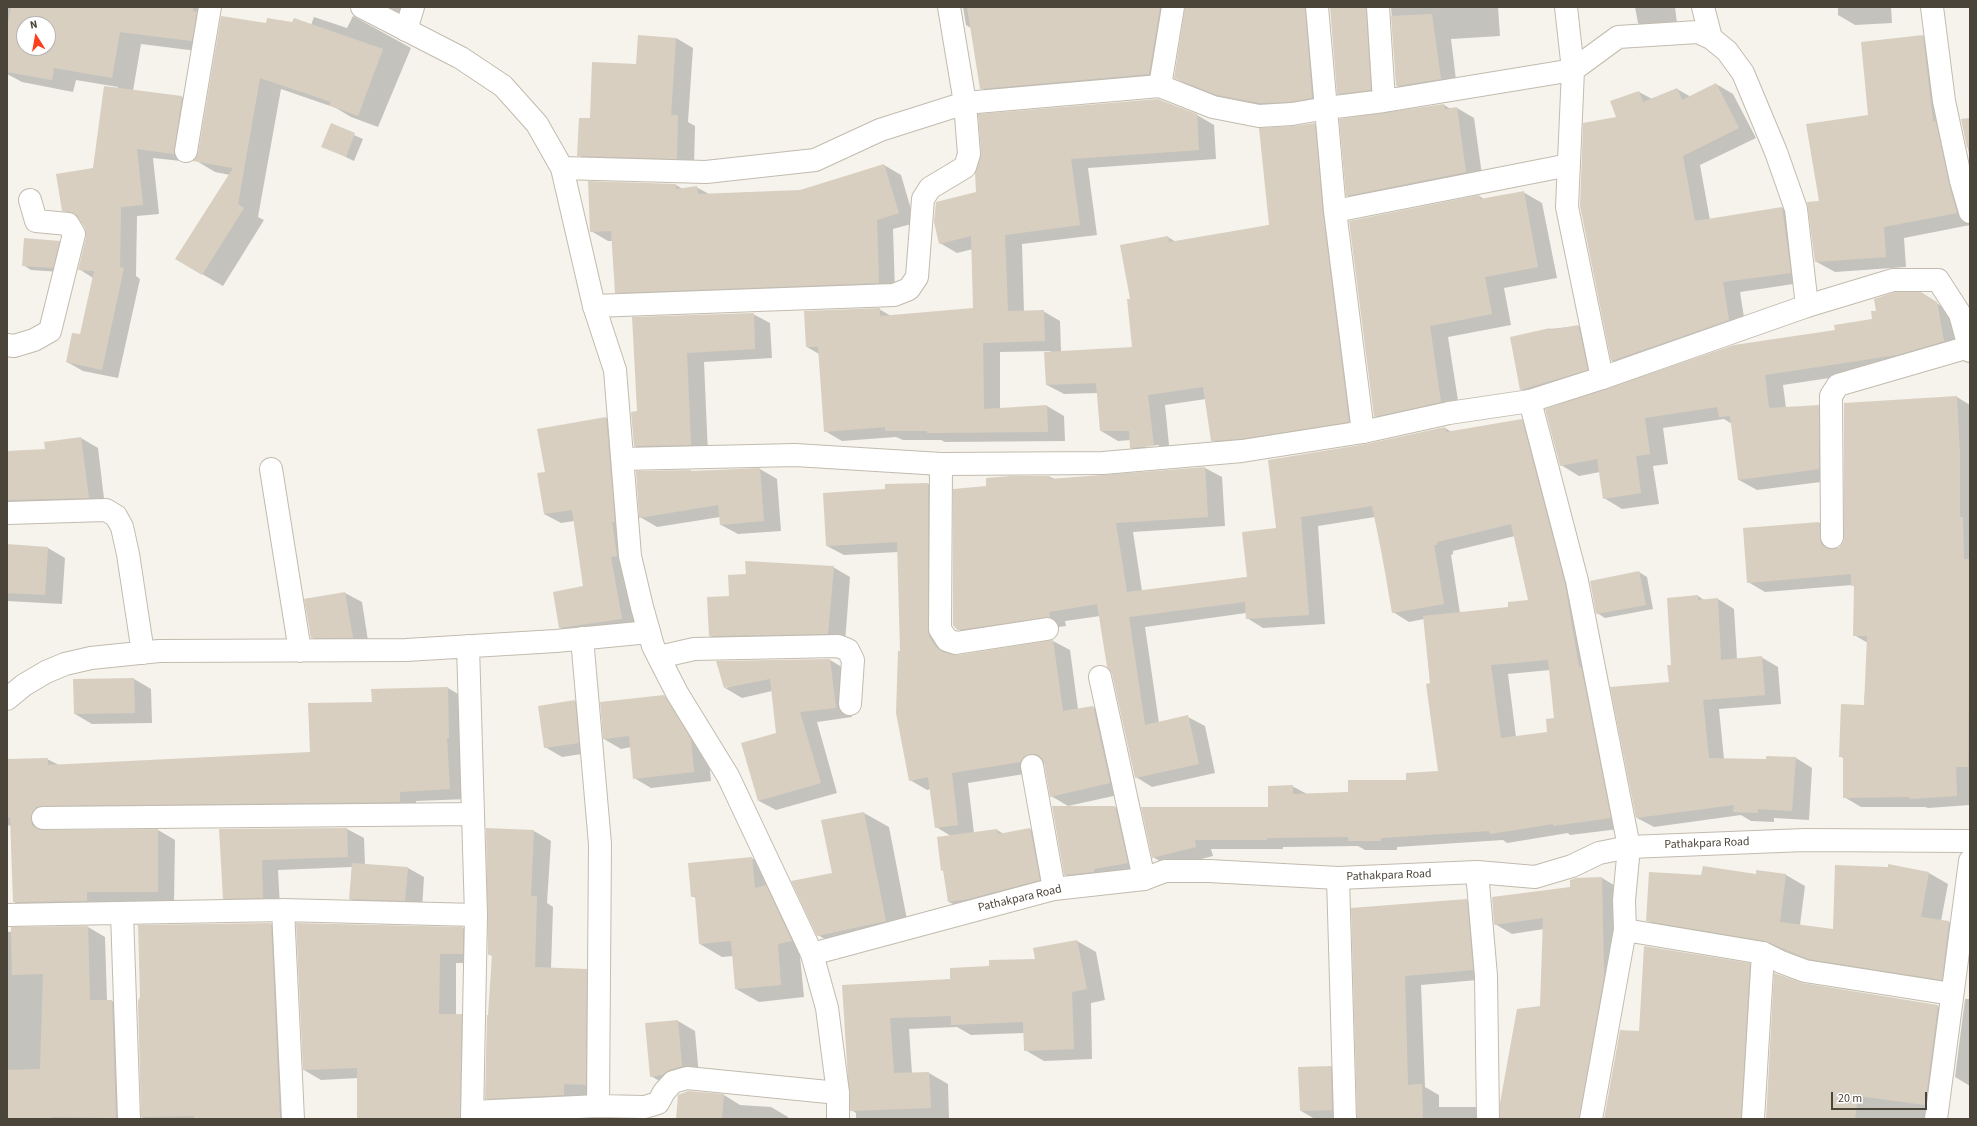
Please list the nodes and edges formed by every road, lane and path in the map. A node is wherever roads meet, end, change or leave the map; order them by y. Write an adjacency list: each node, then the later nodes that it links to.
1 (210, 7): 18 (street)
2 (362, 7): 11 (street)
3 (413, 7): 11 (street)
4 (949, 7): 16 (street)
5 (1173, 7): 14 (street)
6 (1317, 7): 17 (street)
7 (1378, 7): 15 (street)
8 (1566, 7): 13 (street)
9 (1703, 7): 12 (street)
10 (1932, 7): 23 (street)
11 (406, 30): 20 (street)
12 (1711, 38): 13 (street); 25 (street)
13 (1573, 70): 15 (street); 19 (street)
14 (1160, 86): 16 (street); 17 (street)
15 (1384, 101): 17 (street)
16 (965, 103): 20 (street); 24 (street)
17 (1327, 108): 22 (street)
18 (186, 151)
19 (1569, 165): 22 (street); 29 (street)
20 (562, 168): 24 (street)
21 (30, 200): 27 (street)
22 (1335, 211): 31 (street)
23 (1970, 212)
24 (594, 306): 32 (street)
25 (1807, 306): 26 (street); 29 (street)
26 (1965, 309): 28 (street)
27 (7, 345)
28 (1970, 349): 36 (street)
29 (1602, 378): 30 (street)
30 (1530, 401): 31 (street); 51 (street)
31 (1363, 432): 33 (street)
32 (623, 459): 33 (street); 38 (street)
33 (941, 464): 37 (street)
34 (271, 469): 41 (street)
35 (7, 514): 42 (street)
36 (1832, 537)
37 (1047, 629)
38 (649, 632): 39 (street); 43 (street)
39 (582, 638): 40 (street); 66 (street)
40 (468, 646): 41 (street); 48 (street)
41 (300, 651): 42 (street)
42 (144, 653): 45 (street)
43 (659, 657): 46 (street); 63 (street)
44 (1100, 677): 55 (street)
45 (7, 699)
46 (850, 704)
47 (1032, 766): 56 (street)
48 (473, 814): 49 (street); 60 (street)
49 (43, 818)
50 (1970, 841): 51 (street, Pathakpara Road)
51 (1629, 847): 53 (street, Pathakpara Road); 61 (street)
52 (1970, 861): 64 (street)
53 (1477, 872): 54 (street, Pathakpara Road); 72 (street)
54 (1338, 878): 55 (street, Pathakpara Road); 71 (street)
55 (1144, 879): 56 (street, Pathakpara Road)
56 (1054, 889): 63 (street, Pathakpara Road)
57 (283, 910): 58 (street); 60 (street); 69 (street)
58 (122, 913): 59 (street); 68 (street)
59 (7, 915)
60 (476, 915): 67 (street)
61 (1625, 930): 62 (street); 73 (street)
62 (1763, 953): 64 (street); 74 (street)
63 (812, 954): 65 (street)
64 (1952, 994): 75 (street)
65 (838, 1093): 66 (street); 70 (street)
66 (598, 1106): 67 (street)
67 (472, 1115)
68 (129, 1119)
69 (293, 1119)
70 (838, 1119)
71 (1345, 1119)
72 (1488, 1119)
73 (1591, 1119)
74 (1753, 1119)
75 (1936, 1119)

